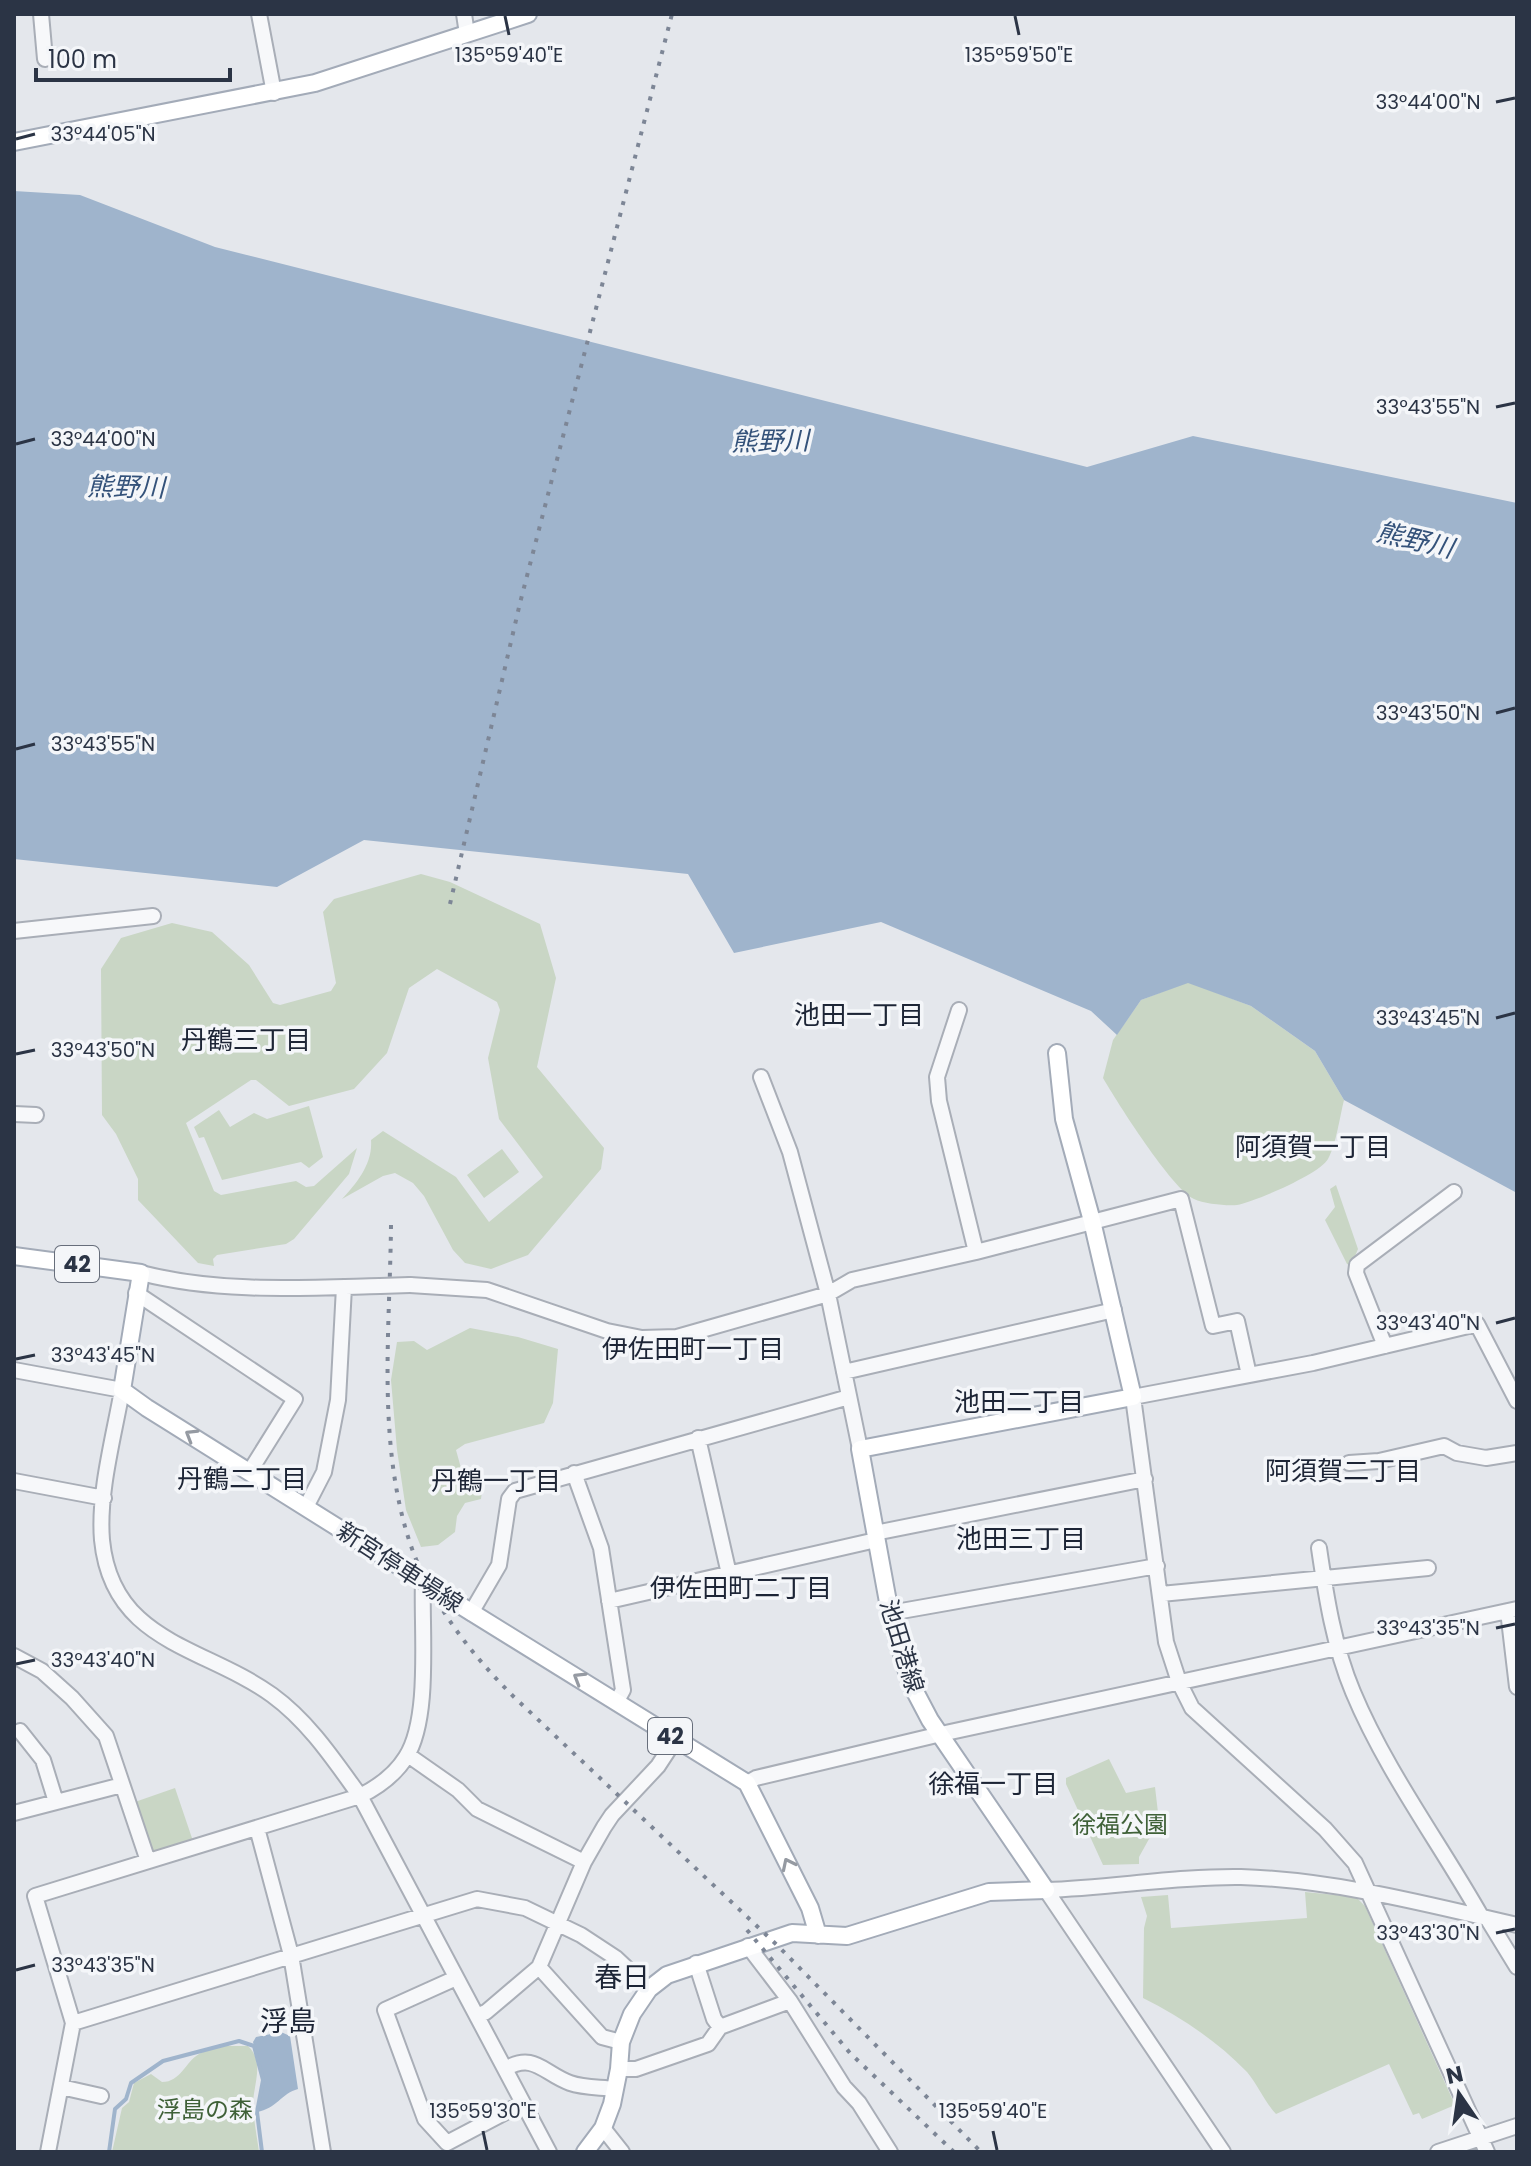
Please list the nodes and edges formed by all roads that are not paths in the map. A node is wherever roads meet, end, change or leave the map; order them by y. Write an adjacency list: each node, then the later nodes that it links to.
1 (41, 14): 6 (street)
2 (259, 14): 7 (street)
3 (464, 14): 5 (street)
4 (528, 14): 5 (main road)
5 (467, 34): 7 (main road)
6 (45, 59)
7 (274, 93): 8 (main road)
8 (14, 142)
9 (153, 916): 10 (street)
10 (14, 931)
11 (959, 1010): 18 (street)
12 (1057, 1053): 17 (main road)
13 (761, 1077): 23 (street)
14 (14, 1114): 15 (street)
15 (36, 1115)
16 (1454, 1192): 25 (street)
17 (1092, 1221): 18 (street); 24 (main road); 29 (street)
18 (976, 1252): 23 (street)
19 (14, 1256): 20 (main road, 42)
20 (141, 1273): 21 (street); 22 (main road)
21 (344, 1287): 23 (street, bridge); 43 (street)
22 (136, 1293): 30 (main road); 38 (street)
23 (828, 1294): 27 (street)
24 (1114, 1310): 27 (street); 32 (main road)
25 (1385, 1346): 28 (street); 29 (street)
26 (14, 1370): 30 (street)
27 (844, 1372): 31 (street)
28 (1511, 1373): 33 (street)
29 (1249, 1375): 32 (street)
30 (122, 1390): 38 (main road, 新宮停車場線 / 42, one-way to 30); 42 (street)
31 (849, 1397): 34 (street); 35 (street)
32 (1133, 1397): 35 (main road); 40 (street)
33 (1517, 1401)
34 (698, 1438): 39 (street); 48 (street)
35 (860, 1449): 44 (main road, 池田港線)
36 (1517, 1453): 37 (street)
37 (1349, 1463)
38 (250, 1471): 43 (main road, 新宮停車場線 / 42)
39 (574, 1473): 52 (street); 54 (street)
40 (1145, 1479): 44 (street); 46 (street)
41 (14, 1481): 42 (street)
42 (104, 1498): 67 (street)
43 (306, 1507): 50 (main road, 新宮停車場線 / 42)
44 (876, 1536): 48 (street); 55 (main road, 池田港線)
45 (1319, 1548): 49 (street)
46 (1157, 1566): 51 (street); 55 (street)
47 (1428, 1568): 49 (street)
48 (729, 1574): 52 (street)
49 (1324, 1578): 51 (street); 56 (street)
50 (423, 1581): 54 (main road, 新宮停車場線 / 42, bridge); 64 (street)
51 (1161, 1594): 58 (street)
52 (609, 1601): 60 (street)
53 (1512, 1610): 56 (street); 59 (street)
54 (471, 1613): 60 (main road, 新宮停車場線 / 42, one-way to 54)
55 (890, 1613): 62 (main road, 池田港線)
56 (1339, 1647): 58 (street); 76 (street)
57 (14, 1656): 66 (street)
58 (1179, 1682): 62 (street); 74 (street)
59 (1517, 1687)
60 (617, 1701): 63 (main road, 新宮停車場線 / 42)
61 (20, 1731): 68 (street)
62 (941, 1734): 65 (street); 73 (main road, 池田港線)
63 (675, 1740): 65 (main road, 新宮停車場線 / 42); 72 (street)
64 (408, 1755): 67 (street); 72 (street)
65 (747, 1783): 79 (main road, one-way to 65)
66 (122, 1785): 68 (street); 71 (street)
67 (360, 1796): 70 (street); 75 (street)
68 (56, 1802): 69 (street)
69 (14, 1813)
70 (257, 1828): 71 (street); 81 (street)
71 (148, 1861): 89 (street)
72 (584, 1862): 77 (street)
73 (1046, 1890): 74 (street); 79 (main road); 107 (street)
74 (1369, 1892): 76 (street); 100 (street)
75 (421, 1916): 77 (street); 81 (street); 85 (street)
76 (1484, 1917): 78 (street); 84 (street)
77 (558, 1923): 83 (street); 86 (street)
78 (1517, 1925)
79 (818, 1935): 80 (main road)
80 (748, 1946): 82 (main road); 87 (street)
81 (291, 1955): 89 (street); 102 (street)
82 (696, 1963): 86 (main road); 90 (street)
83 (539, 1967): 88 (street); 91 (street)
84 (1517, 1967)
85 (456, 1978): 88 (street); 97 (street)
86 (649, 1989): 91 (main road)
87 (790, 2001): 90 (street); 106 (street)
88 (477, 2016): 92 (street)
89 (73, 2023): 94 (street)
90 (720, 2027): 93 (street)
91 (621, 2042): 93 (main road)
92 (505, 2069): 95 (street); 97 (street)
93 (619, 2069): 95 (main road)
94 (61, 2087): 96 (street); 101 (street)
95 (615, 2089): 99 (main road)
96 (101, 2096)
97 (523, 2103): 103 (street)
98 (1517, 2126): 100 (street)
99 (603, 2128): 104 (main road); 105 (street)
100 (1484, 2145): 108 (street)
101 (48, 2152)
102 (323, 2152)
103 (549, 2152)
104 (585, 2152)
105 (622, 2152)
106 (890, 2152)
107 (1223, 2152)
108 (1438, 2152)

